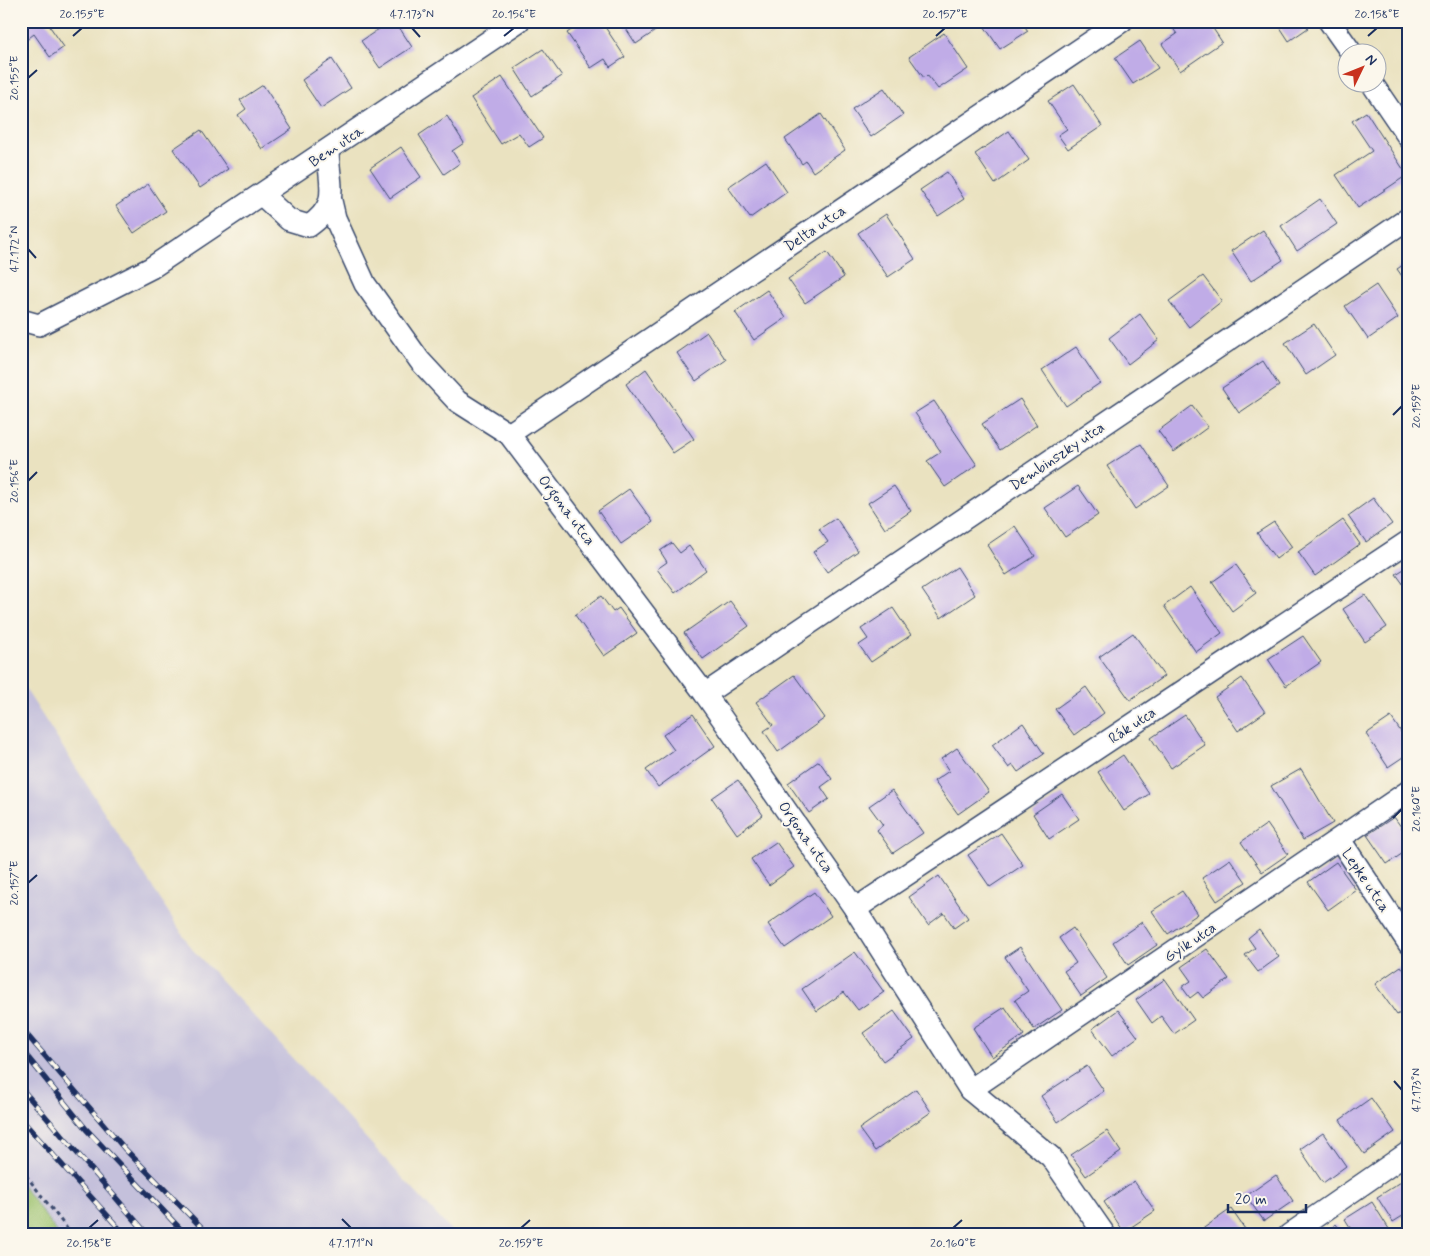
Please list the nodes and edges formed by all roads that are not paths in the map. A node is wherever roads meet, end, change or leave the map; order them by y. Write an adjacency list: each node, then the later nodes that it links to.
1 (519, 21): 7 (street, Bem utca)
2 (1122, 21): 12 (street, Delta utca)
3 (1329, 21): 4 (street)
4 (1343, 42)
5 (1378, 92): 6 (street)
6 (1409, 138)
7 (328, 151): 8 (street, Bem utca); 9 (street)
8 (262, 195): 9 (street); 11 (street, Bem utca)
9 (331, 201): 12 (street)
10 (1409, 218): 14 (street, Dembinszky utca)
11 (21, 320)
12 (509, 434): 14 (street, Orgona utca)
13 (1409, 542): 17 (street, Rák utca)
14 (705, 694): 17 (street, Orgona utca)
15 (1409, 791): 16 (street, Gyík utca)
16 (1340, 840): 18 (street, Lepke utca); 19 (street, Gyík utca)
17 (855, 909): 19 (street, Orgona utca)
18 (1409, 944)
19 (970, 1090): 21 (street, Orgona utca)
20 (1409, 1152): 22 (street)
21 (1105, 1235)
22 (1289, 1235)

